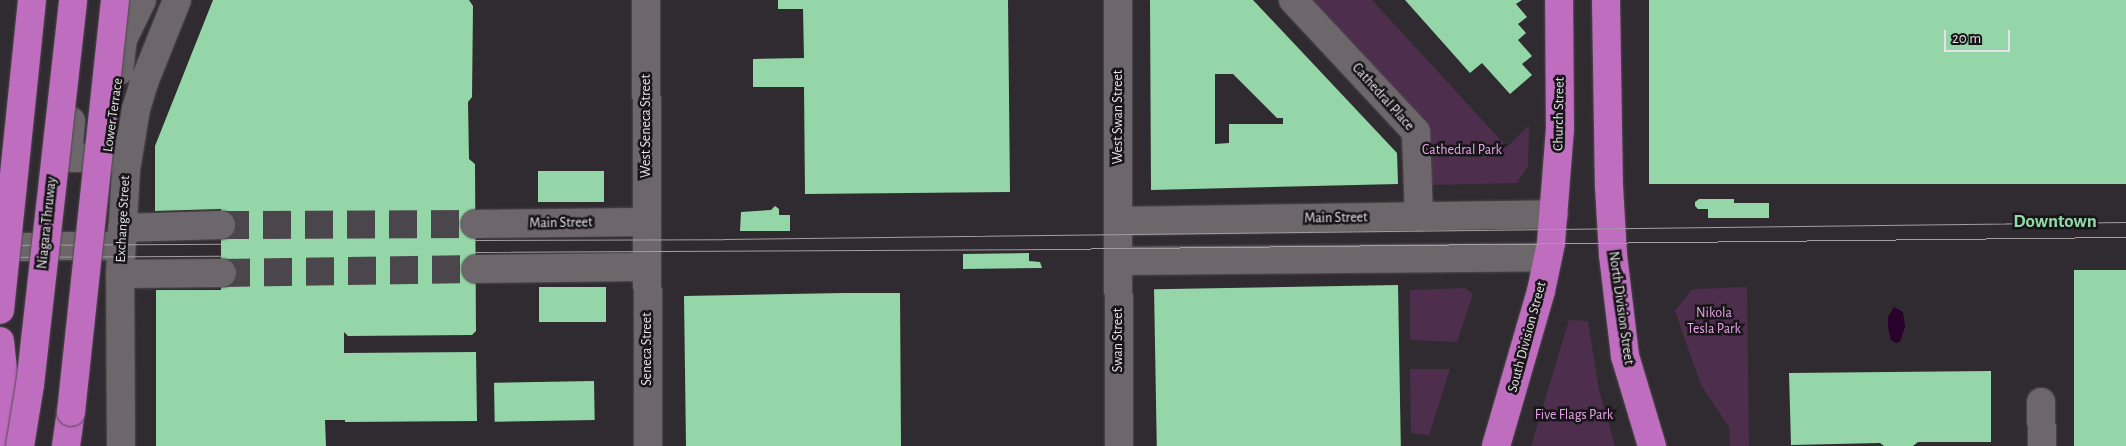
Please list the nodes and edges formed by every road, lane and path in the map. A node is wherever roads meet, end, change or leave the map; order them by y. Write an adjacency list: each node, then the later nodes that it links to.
1 (32, 0): 26 (highway, bridge)
2 (73, 0): 30 (highway, Niagara Thruway, bridge)
3 (84, 0): 5 (street, Lower Terrace)
4 (115, 0): 31 (highway, bridge)
5 (142, 0)
6 (177, 0): 19 (street, Exchange Street)
7 (646, 0): 14 (street, West Seneca Street)
8 (1118, 0): 17 (street, West Swan Street)
9 (1293, 0): 12 (street, Cathedral Place)
10 (1559, 0): 13 (highway, Church Street)
11 (1606, 0): 36 (highway, North Division Street)
12 (1419, 217): 13 (street, Main Street); 17 (street, Main Street)
13 (1553, 221): 20 (highway, South Division Street)
14 (646, 222): 15 (street, Main Street); 22 (street, West Seneca Street)
15 (475, 224)
16 (221, 226): 19 (street)
17 (1118, 227): 23 (street, Swan Street)
18 (0, 247): 19 (street)
19 (121, 251): 21 (street); 25 (street); 32 (street, Exchange Street)
20 (1548, 257): 23 (street); 35 (highway, South Division Street)
21 (0, 258)
22 (647, 259): 24 (street); 33 (street, Seneca Street)
23 (1118, 261): 34 (street, Swan Street)
24 (476, 269)
25 (222, 273)
26 (0, 310)
27 (0, 341): 29 (highway)
28 (2041, 402): 37 (street)
29 (11, 446)
30 (20, 446)
31 (66, 446)
32 (121, 446)
33 (648, 446)
34 (1119, 446)
35 (1496, 446)
36 (1652, 446)
37 (2042, 446)

